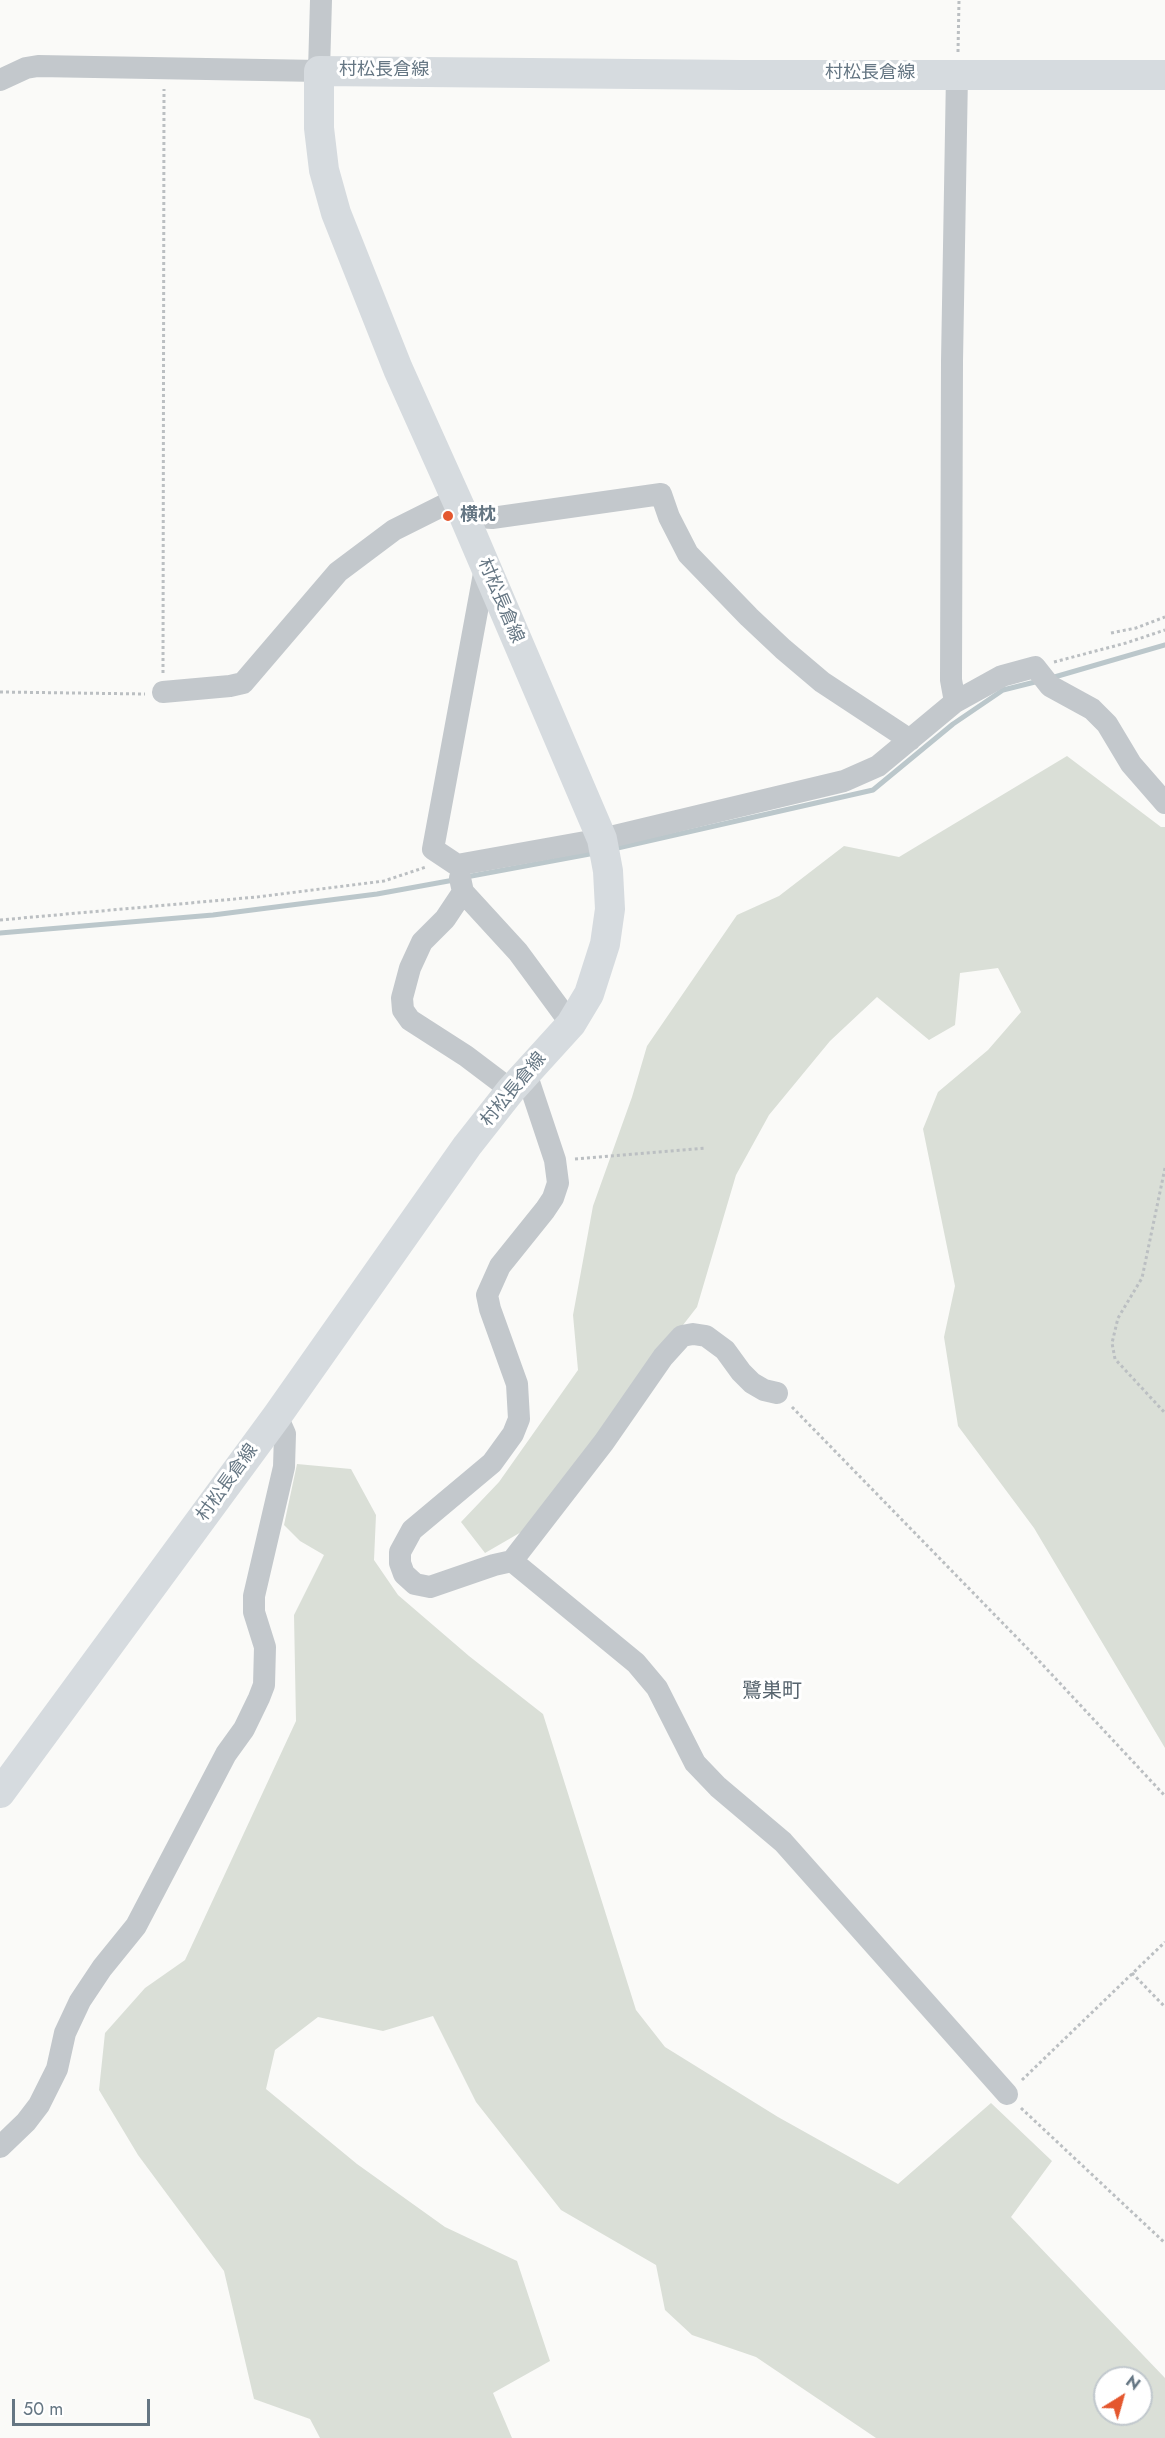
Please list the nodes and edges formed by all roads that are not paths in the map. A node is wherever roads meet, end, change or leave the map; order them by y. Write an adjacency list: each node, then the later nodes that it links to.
1 (321, 0): 2 (street)
2 (319, 71): 3 (main road, 村松長倉線); 5 (street); 6 (main road, 村松長倉線)
3 (957, 74): 4 (main road, 村松長倉線); 9 (street)
4 (1165, 75)
5 (0, 80)
6 (460, 507): 7 (main road, 村松長倉線); 8 (street); 10 (street)
7 (485, 568): 12 (main road, 村松長倉線); 13 (street)
8 (163, 692)
9 (955, 702): 10 (street); 11 (street)
10 (910, 740): 12 (street)
11 (1165, 803)
12 (602, 838): 13 (street); 15 (main road, 村松長倉線)
13 (457, 865): 14 (street)
14 (463, 892): 15 (street); 16 (street)
15 (571, 1024): 16 (main road, 村松長倉線)
16 (518, 1082): 18 (main road, 村松長倉線); 19 (street)
17 (777, 1393): 19 (street)
18 (277, 1416): 20 (main road, 村松長倉線); 22 (street)
19 (512, 1561): 21 (street)
20 (0, 1793)
21 (1008, 2094)
22 (0, 2147)

